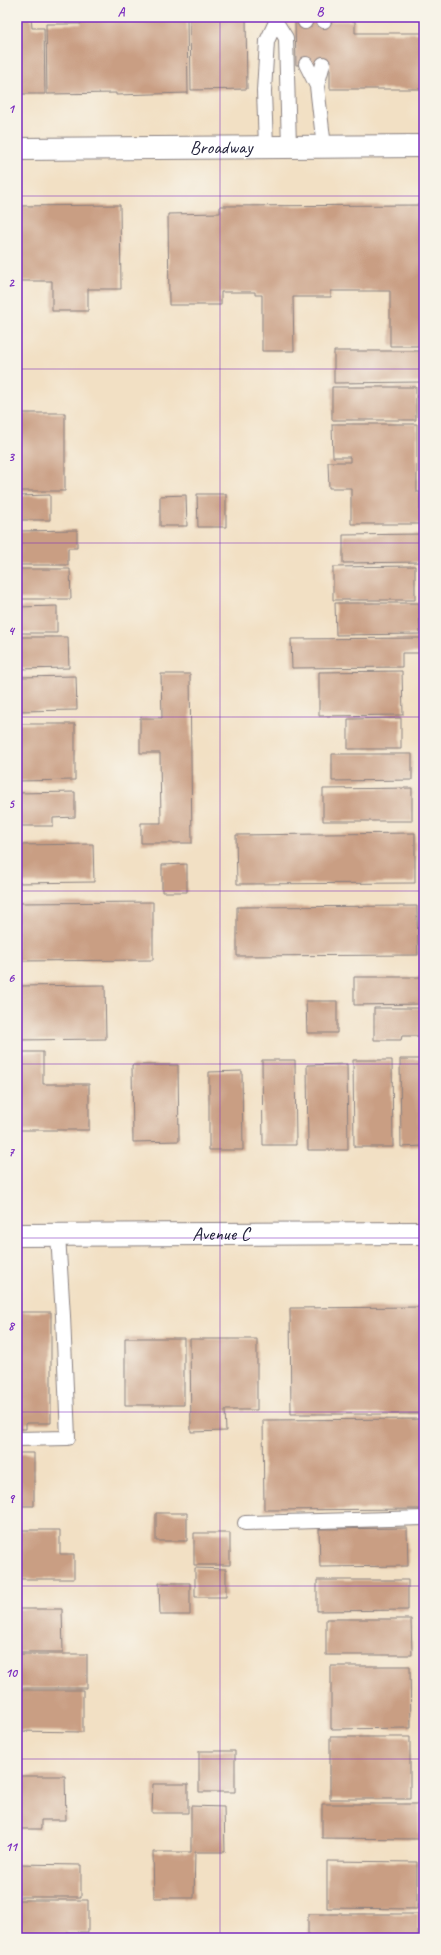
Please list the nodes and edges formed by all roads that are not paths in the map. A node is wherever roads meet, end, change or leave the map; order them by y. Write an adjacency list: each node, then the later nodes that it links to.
1 (276, 20): 6 (lane); 7 (lane)
2 (306, 64): 4 (lane)
3 (323, 64): 4 (lane)
4 (316, 86): 8 (lane)
5 (424, 146): 8 (street, Broadway)
6 (266, 147): 7 (street, Broadway); 9 (street, Broadway)
7 (289, 147): 8 (street, Broadway)
8 (324, 147)
9 (17, 149)
10 (424, 1233): 12 (street, Avenue C)
11 (17, 1235): 12 (street, Avenue C)
12 (58, 1235): 13 (lane)
13 (17, 1439)
14 (424, 1518): 15 (lane)
15 (245, 1523)

